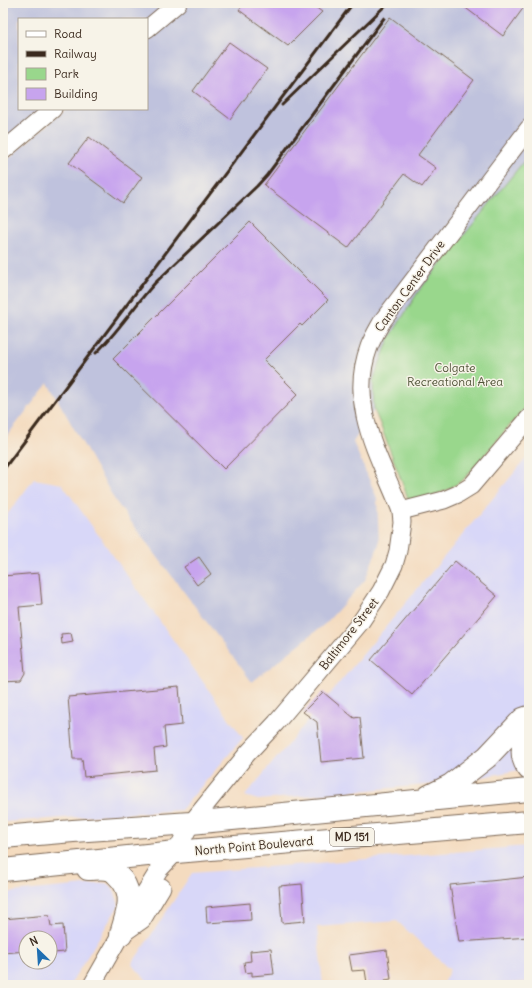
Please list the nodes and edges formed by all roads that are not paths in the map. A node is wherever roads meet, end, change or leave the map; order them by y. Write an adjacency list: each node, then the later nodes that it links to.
1 (178, 3): 2 (street)
2 (148, 29)
3 (52, 110): 5 (street)
4 (529, 128): 7 (street, Canton Center Drive)
5 (3, 151)
6 (529, 418): 7 (street)
7 (401, 511): 14 (street, Baltimore Street)
8 (529, 717): 12 (main road)
9 (529, 734): 10 (main road)
10 (529, 769)
11 (529, 790): 12 (main road)
12 (421, 800): 14 (main road)
13 (529, 822): 16 (main road, North Point Boulevard / MD 151)
14 (191, 823): 15 (main road); 16 (street, Baltimore Street)
15 (3, 837)
16 (176, 852): 17 (main road, North Point Boulevard / MD 151); 19 (street, Baltimore Street)
17 (39, 867): 18 (main road, North Point Boulevard / MD 151); 19 (main road)
18 (3, 870)
19 (121, 934): 20 (street, Baltimore Street)
20 (92, 985)

